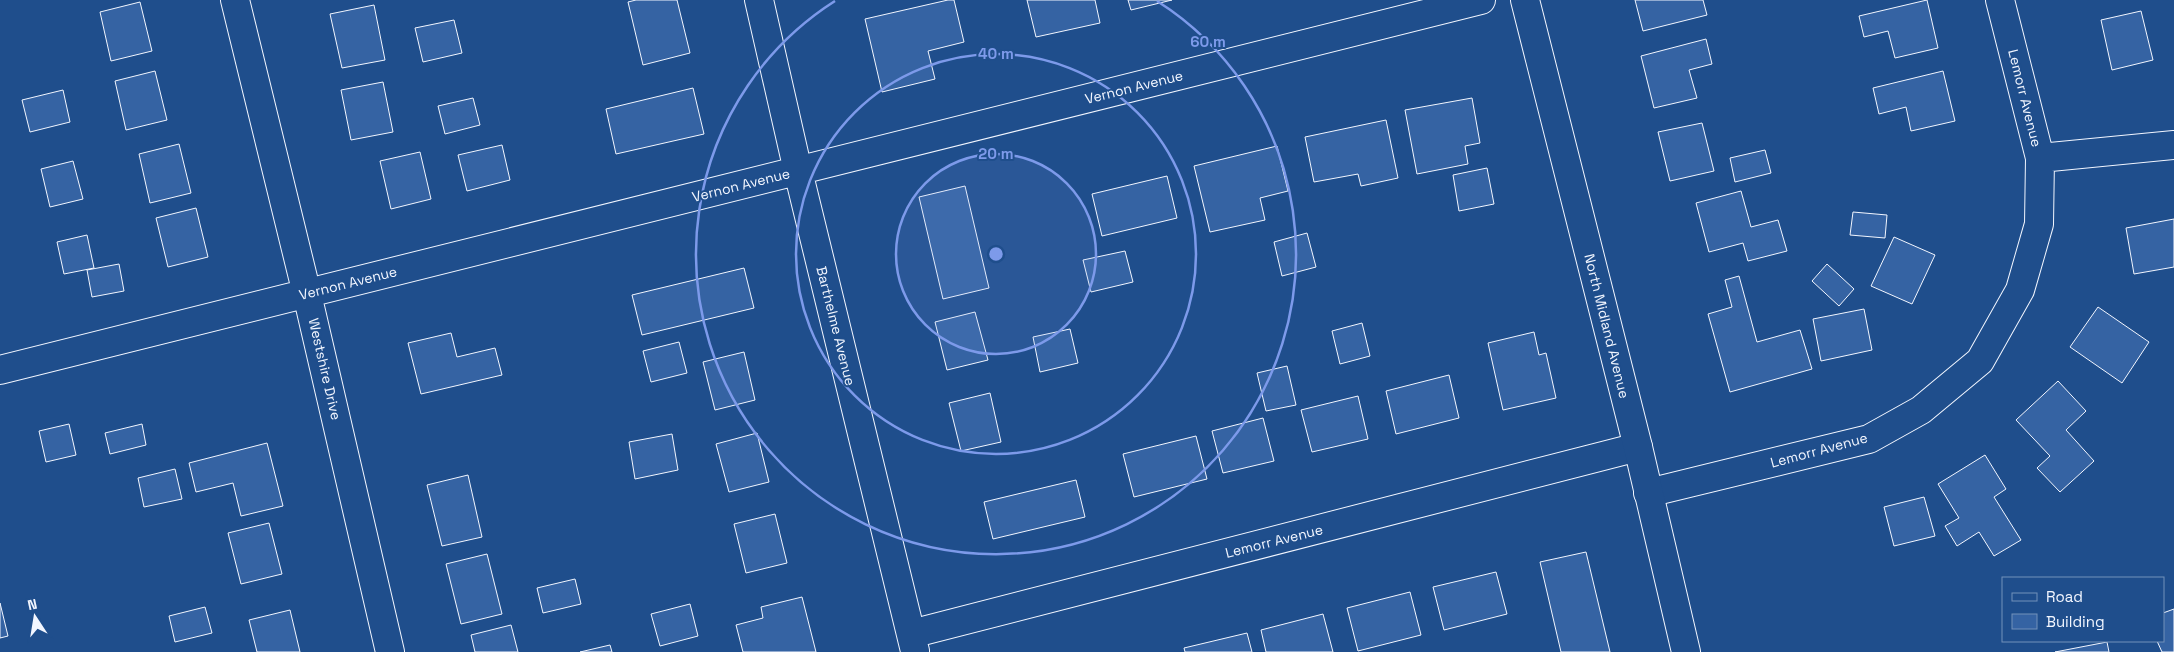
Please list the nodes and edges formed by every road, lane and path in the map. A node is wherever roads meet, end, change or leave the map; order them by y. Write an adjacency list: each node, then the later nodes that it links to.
1 (235, 0): 9 (street, Westshire Drive)
2 (759, 0): 8 (street, Barthelme Avenue)
3 (1481, 0): 8 (street, Vernon Avenue)
4 (1525, 0): 11 (street, North Midland Avenue)
5 (2000, 0): 7 (street, Lemorr Avenue)
6 (2174, 145): 7 (street)
7 (2040, 158): 12 (street, Lemorr Avenue)
8 (798, 171): 9 (street, Vernon Avenue); 13 (street, Barthelme Avenue)
9 (307, 294): 10 (street, Vernon Avenue); 14 (street, Westshire Drive)
10 (0, 370)
11 (1638, 447): 12 (street, North Midland Avenue); 13 (street, Lemorr Avenue)
12 (1648, 493): 15 (street, North Midland Avenue)
13 (913, 643)
14 (390, 652)
15 (1686, 652)

